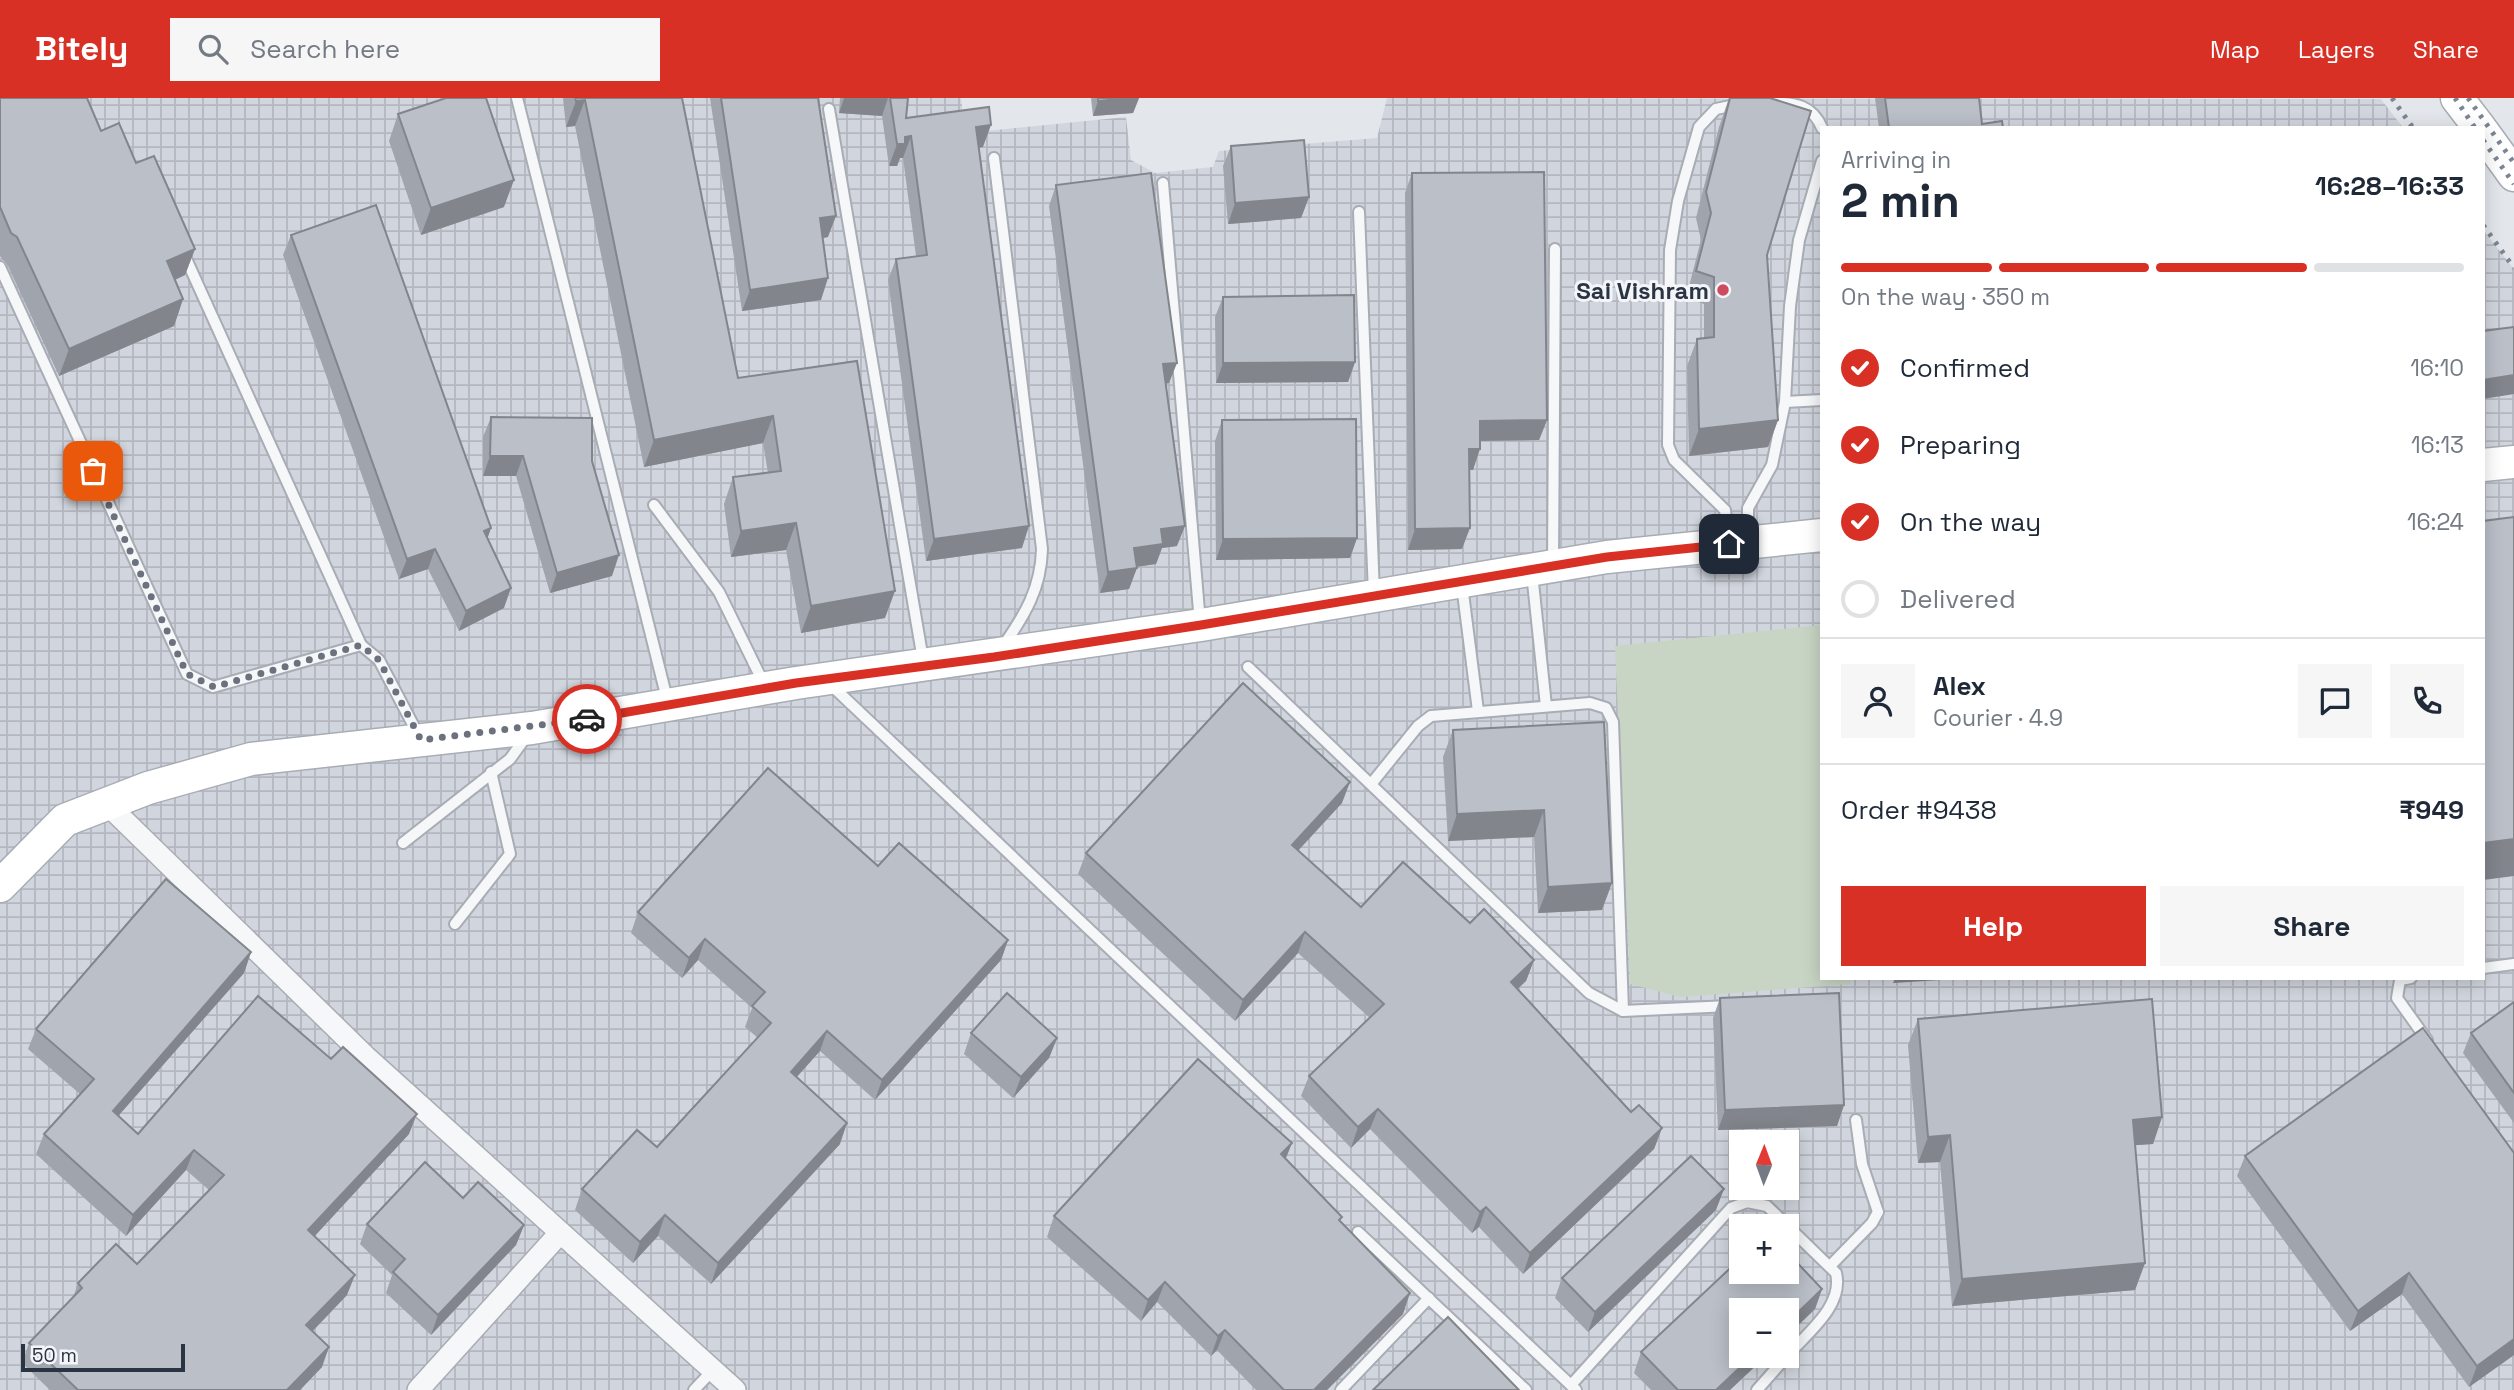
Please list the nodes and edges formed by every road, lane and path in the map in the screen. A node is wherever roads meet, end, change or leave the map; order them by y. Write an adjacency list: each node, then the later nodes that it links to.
1 (517, 98): 34 (lane)
2 (2457, 98): 5 (street)
3 (829, 109): 30 (lane)
4 (1821, 126): 21 (lane)
5 (2478, 126)
6 (2485, 135): 9 (street)
7 (994, 158): 29 (lane)
8 (1820, 168): 16 (lane)
9 (2514, 175)
10 (1163, 183): 27 (lane)
11 (1359, 212): 26 (lane)
12 (176, 237): 28 (lane)
13 (1555, 249): 24 (lane)
14 (0, 267): 28 (lane)
15 (1820, 400): 16 (lane)
16 (1784, 402): 20 (lane)
17 (2514, 462): 18 (street)
18 (2485, 465)
19 (654, 505): 33 (lane)
20 (1748, 508): 21 (lane); 23 (lane)
21 (1725, 510): 23 (lane)
22 (1820, 535): 23 (street)
23 (1738, 543): 24 (street)
24 (1542, 568): 25 (street); 35 (lane)
25 (1462, 582): 26 (street); 36 (lane)
26 (1374, 596): 27 (street)
27 (1201, 625): 29 (street)
28 (361, 645): 38 (lane)
29 (994, 657): 30 (street)
30 (924, 666): 32 (street)
31 (1248, 667): 40 (lane)
32 (826, 680): 33 (street); 59 (lane)
33 (767, 688): 34 (street)
34 (668, 705): 37 (street)
35 (1546, 706): 36 (lane); 49 (lane)
36 (1478, 711): 40 (lane)
37 (532, 728): 38 (street); 39 (lane)
38 (421, 740): 41 (street)
39 (491, 772): 42 (lane); 44 (lane)
40 (1372, 783): 49 (lane)
41 (107, 804): 43 (street); 53 (street)
42 (403, 843)
43 (0, 886)
44 (455, 924)
45 (2514, 964): 46 (lane)
46 (2485, 968)
47 (2400, 980): 50 (lane)
48 (1743, 1005): 49 (lane)
49 (1623, 1011)
50 (2436, 1052)
51 (1856, 1120): 54 (lane)
52 (1358, 1232): 55 (lane)
53 (560, 1233): 58 (street); 60 (street)
54 (1831, 1265): 56 (lane); 59 (lane)
55 (1429, 1298): 63 (lane); 64 (lane)
56 (1799, 1342)
57 (1776, 1368): 65 (lane)
58 (713, 1370): 61 (lane); 62 (street)
59 (1573, 1388)
60 (418, 1390)
61 (694, 1390)
62 (735, 1390)
63 (1341, 1390)
64 (1526, 1390)
65 (1757, 1390)

